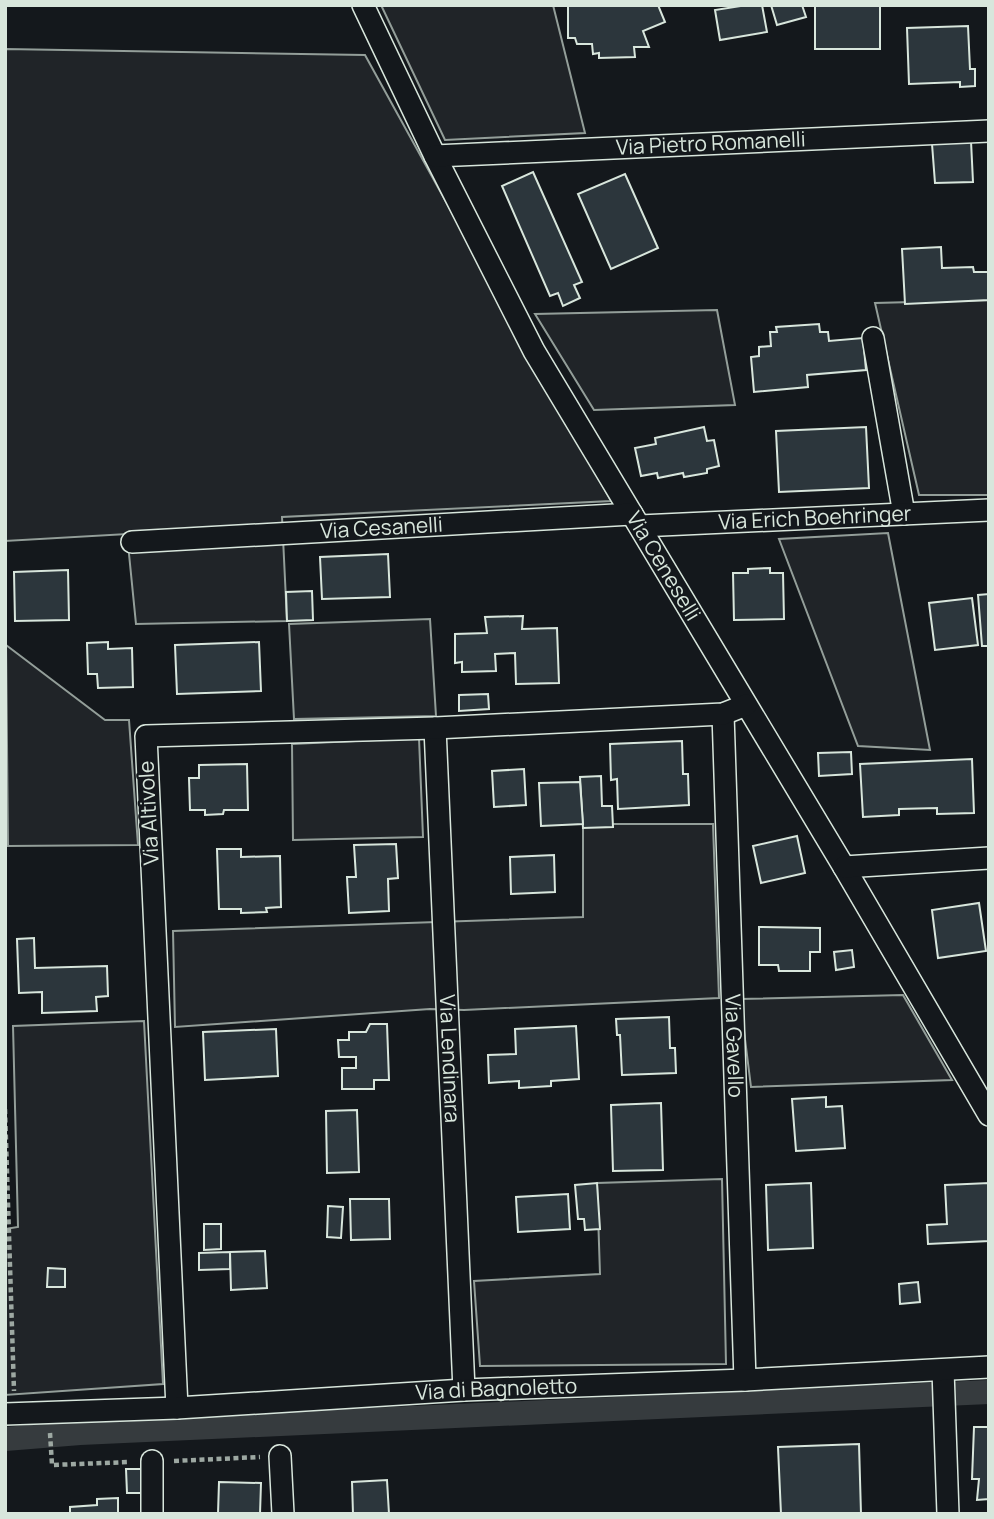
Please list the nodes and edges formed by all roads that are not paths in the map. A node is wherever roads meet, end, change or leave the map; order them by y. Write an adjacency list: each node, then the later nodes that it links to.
1 (363, 5): 3 (street, Via Ceneselli)
2 (989, 131): 3 (street, Via Pietro Romanelli)
3 (435, 156): 7 (street, Via Ceneselli)
4 (873, 338): 6 (street)
5 (989, 510): 6 (street, Via Erich Boehringer)
6 (904, 514): 7 (street, Via Erich Boehringer)
7 (636, 520): 8 (street, Via Cesanelli); 9 (street, Via Ceneselli)
8 (132, 542)
9 (746, 705): 10 (street, Via Altivole); 13 (street, Via Ceneselli)
10 (723, 714): 11 (street, Via Altivole); 17 (street, Via Gavello)
11 (435, 728): 18 (street, Via Lendinara); 19 (street, Via Altivole)
12 (989, 858): 13 (street)
13 (844, 867): 14 (street, Via Ceneselli)
14 (989, 1115)
15 (989, 1367): 16 (street, Via di Bagnoletto)
16 (943, 1377): 17 (street, Via di Bagnoletto); 25 (street)
17 (745, 1380): 18 (street, Via di Bagnoletto)
18 (464, 1390): 19 (street, Via di Bagnoletto)
19 (177, 1408): 20 (street, Via di Bagnoletto)
20 (5, 1414)
21 (280, 1456): 24 (street)
22 (152, 1461): 23 (street)
23 (152, 1514)
24 (283, 1514)
25 (948, 1514)

